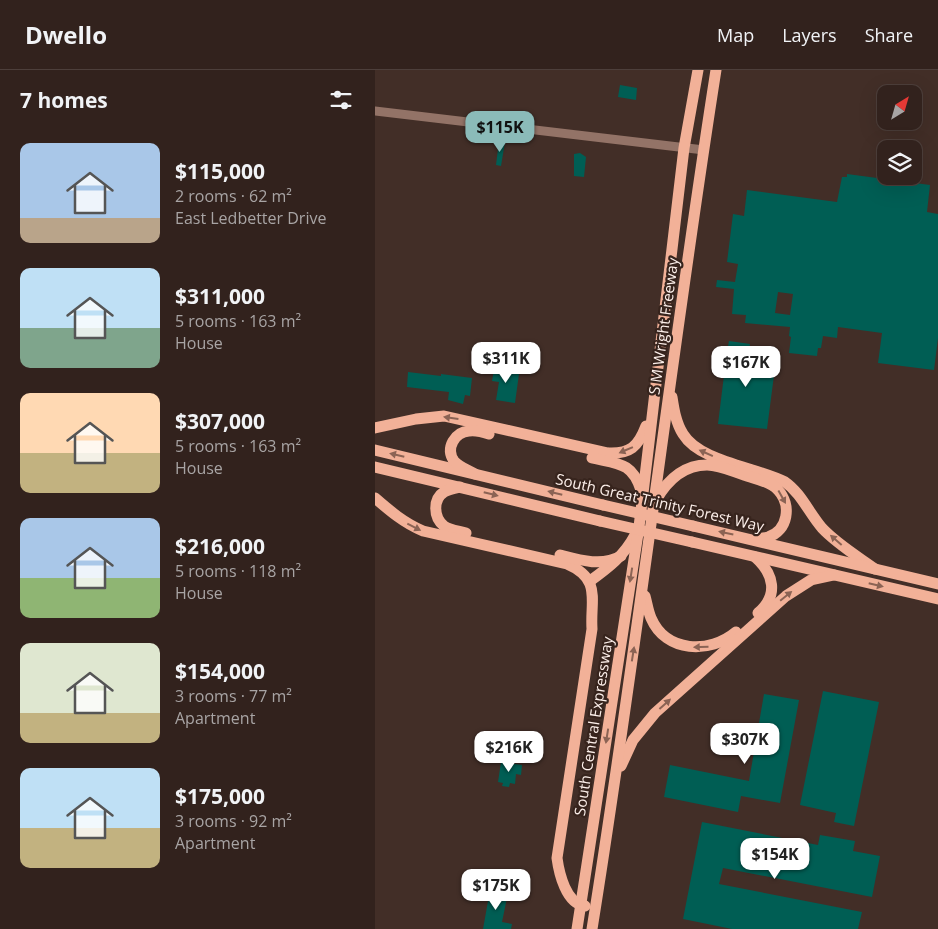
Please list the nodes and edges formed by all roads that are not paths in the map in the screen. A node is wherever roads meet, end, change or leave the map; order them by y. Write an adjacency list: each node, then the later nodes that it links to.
1 (698, 70): 4 (main road, S M Wright Freeway)
2 (716, 70): 5 (main road, S M Wright Freeway)
3 (375, 112): 4 (street)
4 (684, 148): 5 (street); 7 (main road, S M Wright Freeway)
5 (703, 150): 6 (main road, S M Wright Freeway)
6 (670, 385): 15 (main road, S M Wright Freeway); 21 (main road, one-way to 6)
7 (652, 411): 8 (main road, one-way to 8); 13 (main road, S M Wright Freeway)
8 (375, 428)
9 (375, 450): 11 (main road, South Great Trinity Forest Way, one-way to 9)
10 (375, 467): 12 (main road, South Great Trinity Forest Way)
11 (475, 474): 13 (main road); 17 (main road, South Great Trinity Forest Way, one-way to 11, bridge)
12 (459, 487): 19 (main road, South Great Trinity Forest Way, one-way to 19, bridge); 20 (main road)
13 (642, 494): 16 (main road, S M Wright Freeway)
14 (375, 498): 23 (main road, one-way to 23)
15 (654, 504): 17 (main road, one-way to 17); 25 (main road, S M Wright Freeway)
16 (639, 527): 18 (main road); 28 (main road, South Central Expressway, one-way to 28)
17 (753, 539): 21 (main road, South Great Trinity Forest Way)
18 (621, 556): 20 (main road); 23 (main road)
19 (754, 556): 22 (main road, South Great Trinity Forest Way); 25 (main road, one-way to 25)
20 (576, 559): 23 (main road)
21 (875, 569): 24 (main road, South Great Trinity Forest Way)
22 (834, 575): 26 (main road, South Great Trinity Forest Way, one-way to 26); 27 (main road, one-way to 22)
23 (592, 579): 28 (main road)
24 (934, 583)
25 (643, 586): 27 (main road, South Central Expressway, one-way to 25)
26 (932, 598)
27 (613, 789): 29 (main road, South Central Expressway)
28 (581, 906): 29 (main road); 30 (main road, South Central Expressway)
29 (596, 908): 31 (main road, South Central Expressway)
30 (577, 929)
31 (592, 929)

